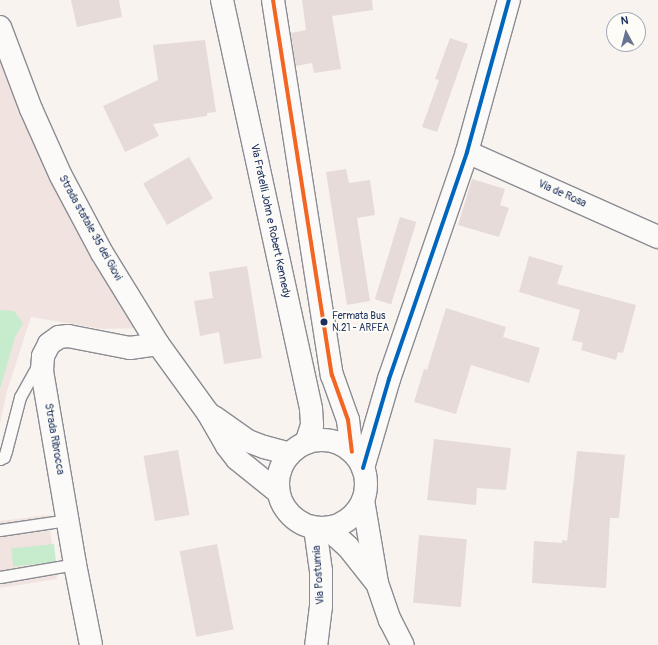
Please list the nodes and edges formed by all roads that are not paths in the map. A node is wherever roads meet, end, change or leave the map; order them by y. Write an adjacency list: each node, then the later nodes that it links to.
1 (222, 0): 12 (street, Via Fratelli John e Robert Kennedy)
2 (273, 0): 11 (street)
3 (509, 0): 5 (street)
4 (1, 33): 7 (street, Strada statale 35 dei Giovi)
5 (467, 152): 6 (street, Via de Rosa); 9 (street)
6 (658, 237)
7 (158, 344): 8 (street); 10 (street, Strada statale 35 dei Giovi)
8 (43, 356): 13 (lane); 17 (street, Strada Ribrocca)
9 (384, 397): 11 (street); 14 (street)
10 (208, 413): 12 (street, Strada statale 35 dei Giovi); 15 (street, Strada statale 35 dei Giovi)
11 (348, 420): 14 (street)
12 (298, 448): 14 (street); 15 (street)
13 (0, 459)
14 (358, 460): 16 (street)
15 (278, 492): 18 (street)
16 (363, 500): 18 (street); 22 (street)
17 (68, 520): 19 (lane); 20 (street, Strada Ribrocca)
18 (321, 528): 22 (street); 24 (street, Via Postumia)
19 (0, 530)
20 (75, 564): 21 (lane); 23 (street, Strada Ribrocca)
21 (0, 577)
22 (377, 583): 25 (street)
23 (91, 645)
24 (316, 645)
25 (403, 645)

